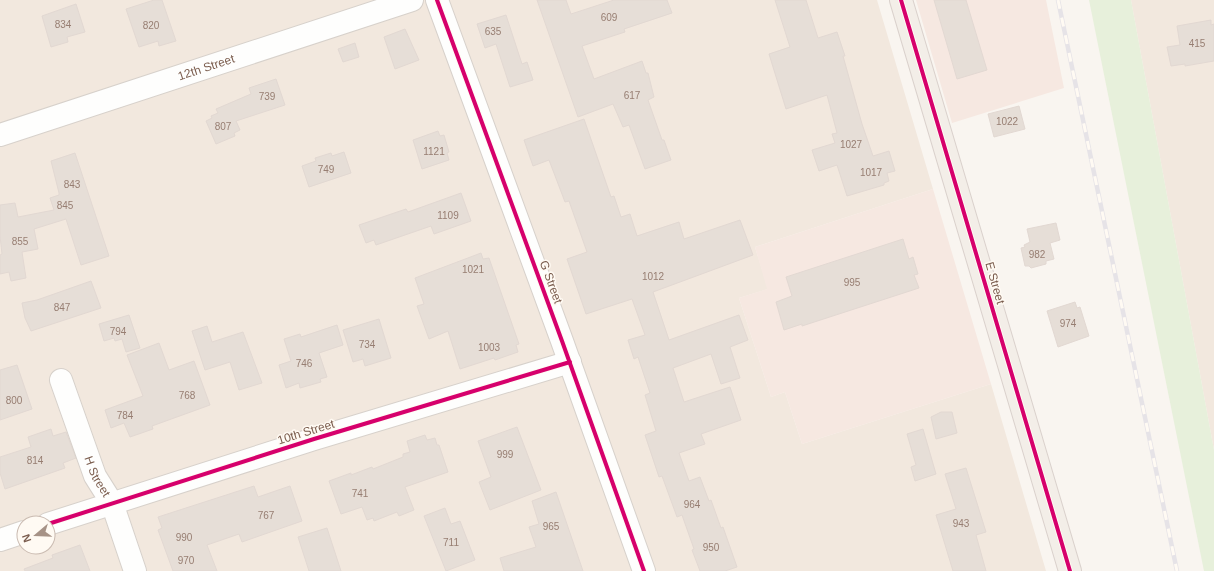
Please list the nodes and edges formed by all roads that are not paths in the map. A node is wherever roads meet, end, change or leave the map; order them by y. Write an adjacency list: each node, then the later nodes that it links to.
1 (412, 0): 4 (street, 12th Street)
2 (437, 0): 5 (street, G Street)
3 (901, 0): 13 (main road, E Street)
4 (0, 135)
5 (570, 362): 7 (street, 10th Street); 12 (street, G Street)
6 (62, 380): 7 (street, H Street)
7 (112, 503): 8 (street, 10th Street); 11 (street, H Street)
8 (56, 521)
9 (16, 535): 10 (street)
10 (0, 540)
11 (135, 571)
12 (644, 571)
13 (1070, 571)

